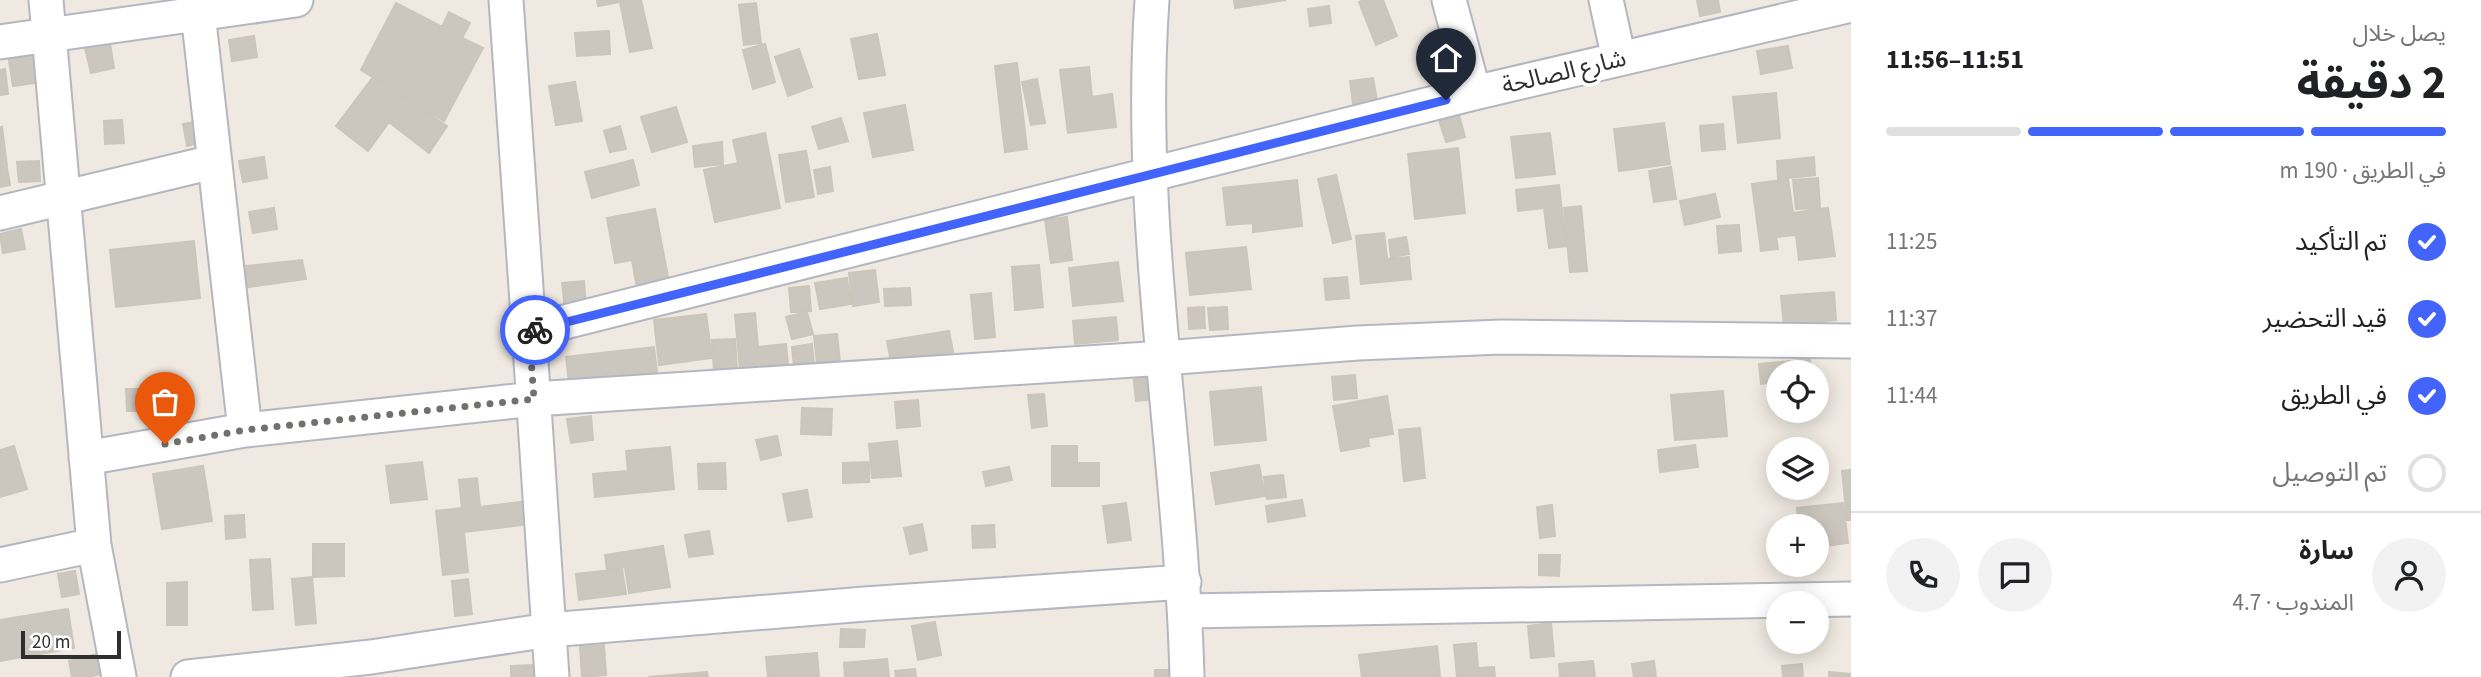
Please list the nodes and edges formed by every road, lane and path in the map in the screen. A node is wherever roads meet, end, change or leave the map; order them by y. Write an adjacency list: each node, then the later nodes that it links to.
1 (46, 0): 9 (street)
2 (294, 0): 8 (street)
3 (506, 0): 17 (street)
4 (1152, 0): 14 (street)
5 (1449, 0): 12 (street)
6 (1606, 0): 11 (street)
7 (1851, 5): 11 (street, شارع الصالحة)
8 (198, 13): 9 (street); 13 (street)
9 (50, 34): 10 (street); 15 (street)
10 (0, 42)
11 (1619, 59): 12 (street, شارع الصالحة)
12 (1474, 93): 14 (street, شارع الصالحة)
13 (213, 162): 15 (street); 21 (street)
14 (1149, 174): 17 (street, شارع الصالحة); 19 (street)
15 (65, 197): 16 (street); 22 (street)
16 (0, 213)
17 (529, 331): 20 (street)
18 (1851, 341): 19 (street)
19 (1164, 358): 20 (street); 25 (street)
20 (534, 399): 21 (street); 27 (street)
21 (245, 430): 22 (street)
22 (86, 458): 23 (street)
23 (94, 545): 24 (street); 29 (street)
24 (0, 565)
25 (1185, 596): 26 (street); 27 (street); 32 (street)
26 (1851, 599)
27 (549, 630): 28 (street); 31 (street)
28 (369, 667): 30 (street)
29 (119, 677)
30 (188, 677)
31 (552, 677)
32 (1187, 677)

